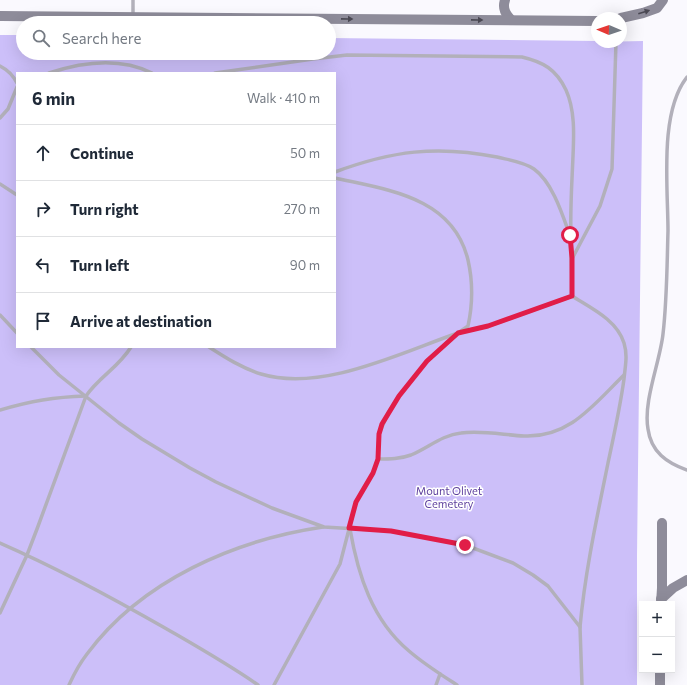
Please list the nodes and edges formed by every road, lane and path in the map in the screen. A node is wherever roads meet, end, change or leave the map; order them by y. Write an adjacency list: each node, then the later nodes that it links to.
1 (133, 0): 6 (lane)
2 (505, 0): 9 (main road)
3 (663, 0): 7 (main road, one-way to 3)
4 (0, 16): 5 (main road)
5 (16, 16)
6 (133, 16)
7 (627, 17)
8 (336, 19): 9 (main road, one-way to 9)
9 (511, 20): 10 (main road)
10 (591, 21)
11 (616, 48): 27 (lane)
12 (336, 56): 26 (lane)
13 (305, 60): 17 (lane)
14 (0, 66): 19 (lane)
15 (52, 72): 16 (lane)
16 (150, 72)
17 (222, 72)
18 (687, 77): 39 (lane)
19 (16, 81)
20 (16, 89): 21 (lane)
21 (0, 118)
22 (336, 172): 26 (lane)
23 (336, 178): 31 (lane)
24 (0, 184): 25 (lane)
25 (16, 194)
26 (570, 235): 27 (lane)
27 (572, 258): 28 (lane)
28 (572, 296): 31 (lane); 35 (lane)
29 (0, 315): 30 (lane)
30 (16, 332)
31 (458, 333): 34 (lane); 38 (lane)
32 (32, 348): 36 (lane)
33 (130, 348): 36 (lane)
34 (211, 348)
35 (624, 375): 38 (lane); 52 (lane)
36 (86, 396): 37 (lane); 41 (lane); 44 (lane)
37 (0, 410)
38 (378, 459): 42 (lane)
39 (687, 470)
40 (662, 523): 46 (main road)
41 (324, 527): 42 (lane); 50 (lane)
42 (349, 528): 52 (lane); 54 (lane); 57 (lane)
43 (0, 543): 44 (lane)
44 (27, 555): 50 (lane); 51 (lane)
45 (687, 580): 47 (main road)
46 (662, 584): 47 (main road); 48 (main road)
47 (673, 588): 49 (main road)
48 (661, 601)
49 (662, 601)
50 (130, 608): 55 (lane); 56 (lane)
51 (0, 614)
52 (580, 627): 60 (lane)
53 (660, 673): 61 (main road)
54 (440, 674): 58 (lane); 59 (lane)
55 (68, 685)
56 (258, 685)
57 (274, 685)
58 (436, 685)
59 (457, 685)
60 (582, 685)
61 (660, 685)

